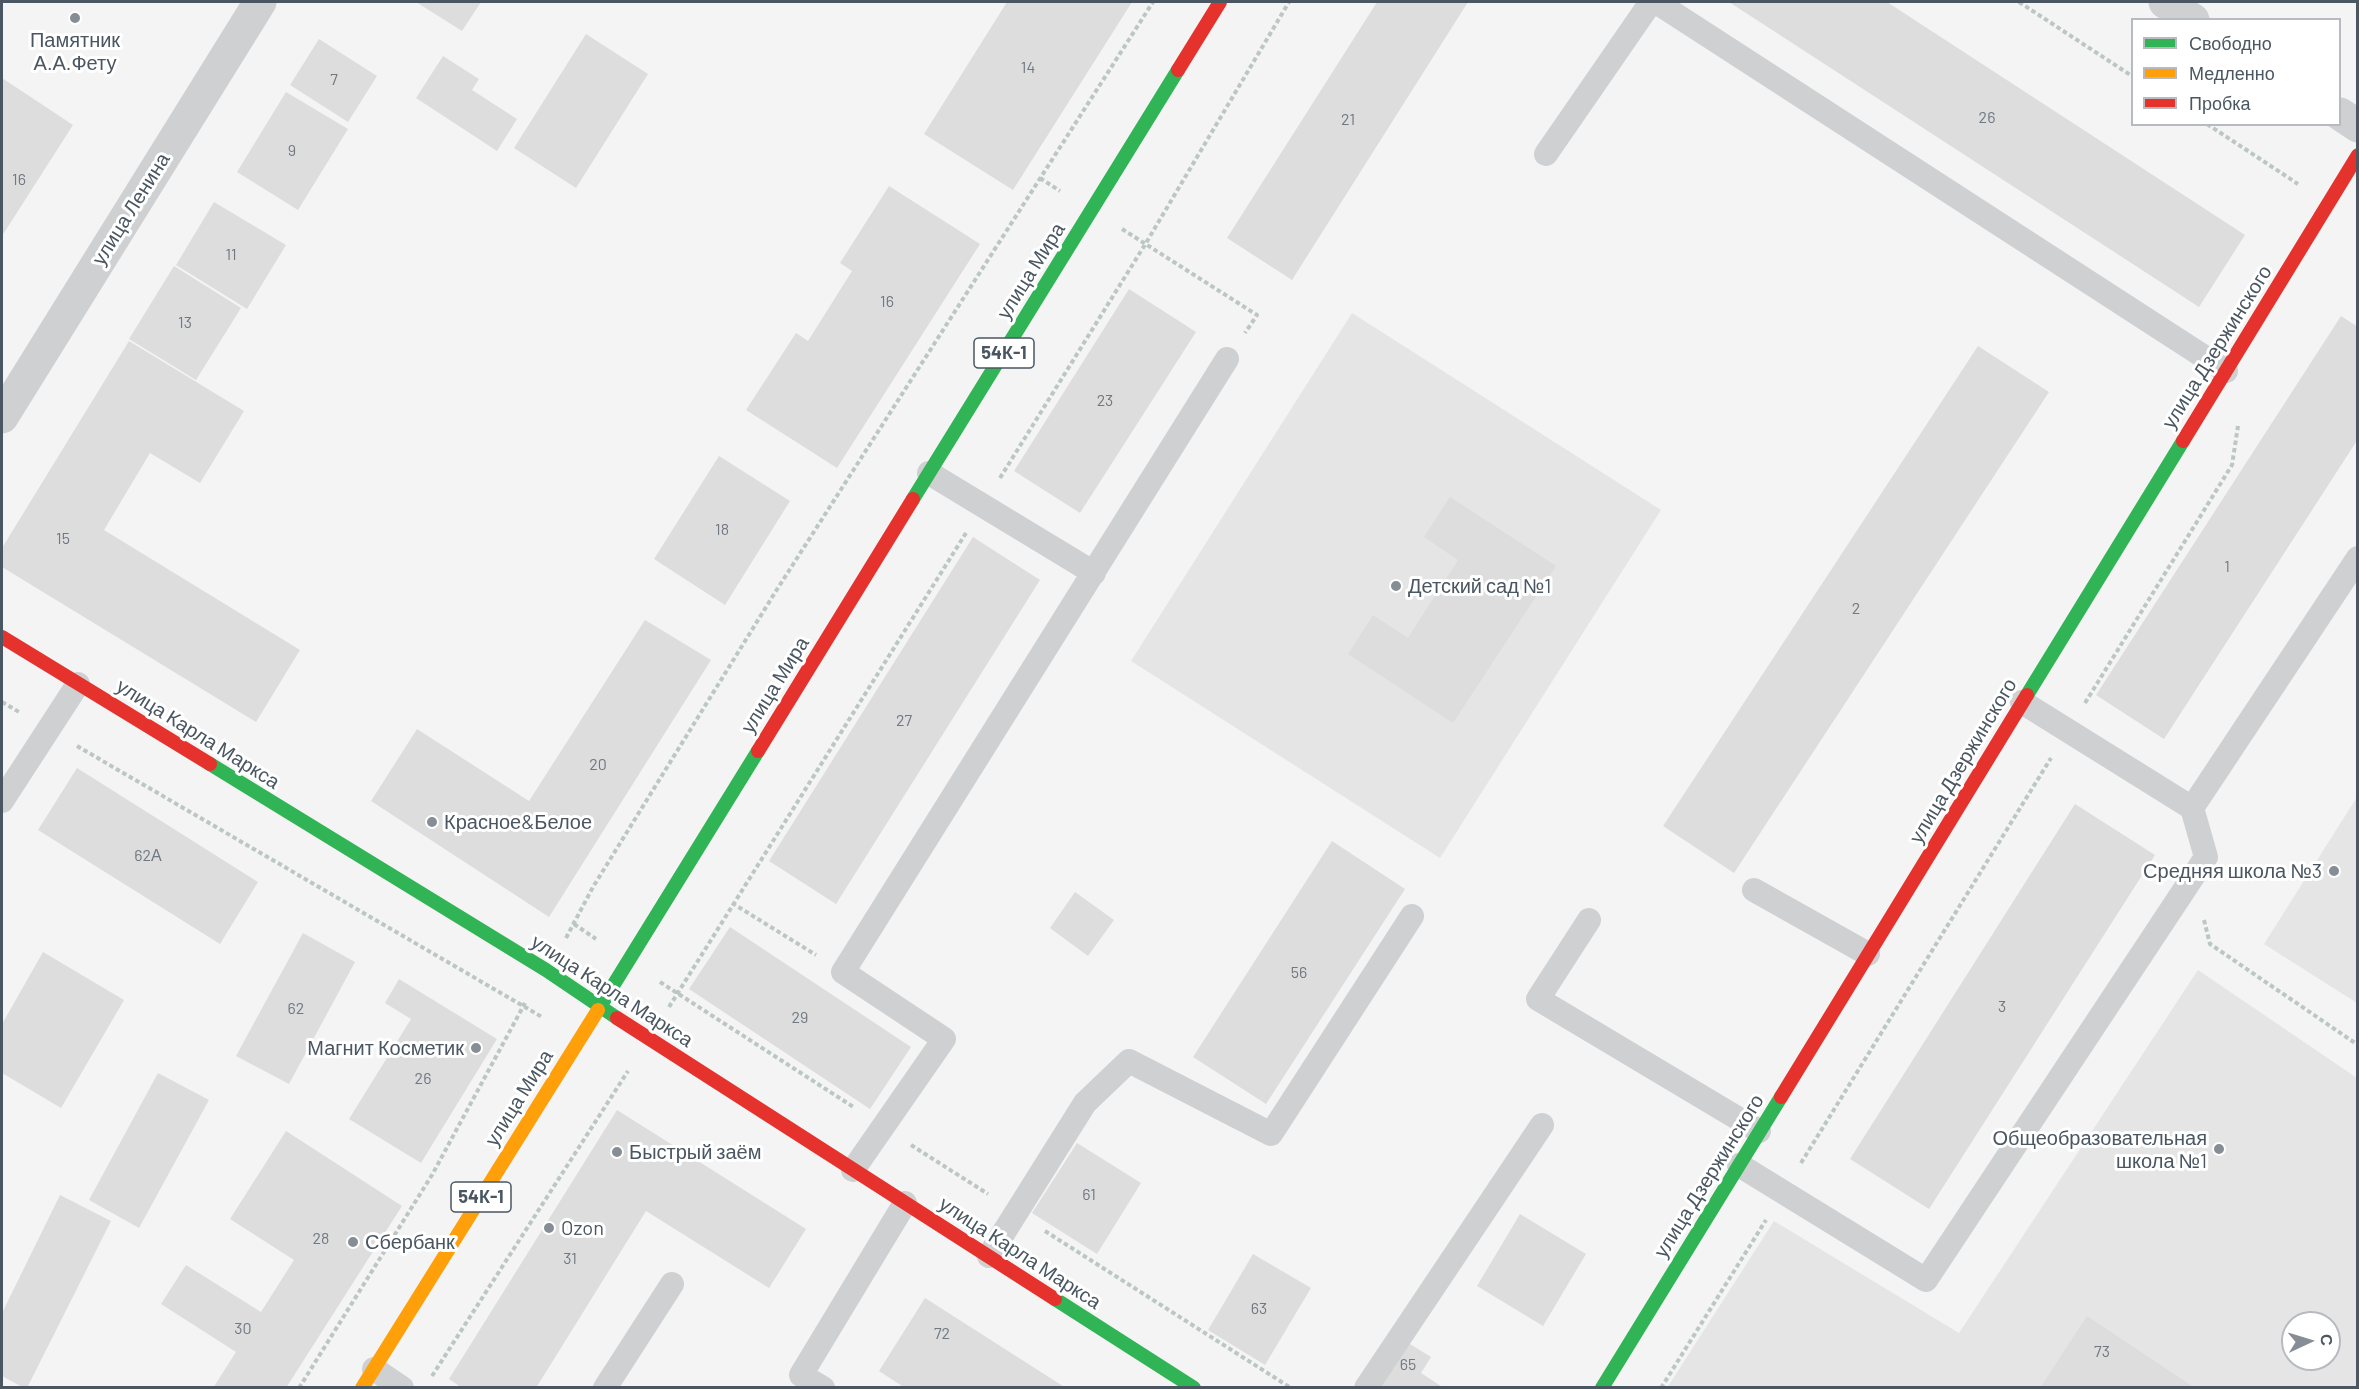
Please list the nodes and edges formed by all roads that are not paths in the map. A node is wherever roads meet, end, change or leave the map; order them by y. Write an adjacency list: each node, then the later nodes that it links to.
1 (260, 2): 13 (street, улица Ленина)
2 (1220, 2): 14 (main road, улица Мира / 54К-1)
3 (1651, 2): 9 (lane)
4 (1656, 2): 12 (lane)
5 (2166, 2): 6 (street)
6 (2190, 18)
7 (2341, 115): 8 (street)
8 (2358, 126)
9 (1546, 154)
10 (2358, 155): 12 (main road, улица Дзержинского)
11 (1227, 359): 16 (lane)
12 (2226, 371): 19 (main road, улица Дзержинского)
13 (2, 417)
14 (929, 473): 16 (lane); 26 (main road, улица Мира / 54К-1)
15 (2358, 558): 21 (lane)
16 (1094, 573): 30 (lane)
17 (2, 637): 18 (main road, улица Карла Маркса)
18 (78, 684): 20 (lane); 26 (main road, улица Карла Маркса)
19 (2022, 702): 21 (lane); 25 (main road, улица Дзержинского)
20 (2, 801)
21 (2192, 808): 29 (lane)
22 (1754, 890): 25 (lane)
23 (1412, 916): 32 (lane)
24 (1589, 920): 28 (lane)
25 (1868, 954): 28 (main road, улица Дзержинского)
26 (600, 1007): 30 (main road, улица Карла Маркса); 34 (main road, улица Мира / 54К-1)
27 (1542, 1125): 39 (lane)
28 (1759, 1131): 29 (main road, улица Дзержинского)
29 (1739, 1165): 40 (main road, улица Дзержинского)
30 (853, 1170): 31 (main road, улица Карла Маркса)
31 (905, 1203): 32 (main road, улица Карла Маркса); 37 (lane)
32 (989, 1256): 38 (main road, улица Карла Маркса)
33 (672, 1284): 36 (lane)
34 (368, 1378): 35 (lane)
35 (402, 1388)
36 (605, 1388)
37 (823, 1388)
38 (1194, 1388)
39 (1366, 1388)
40 (1602, 1388)

